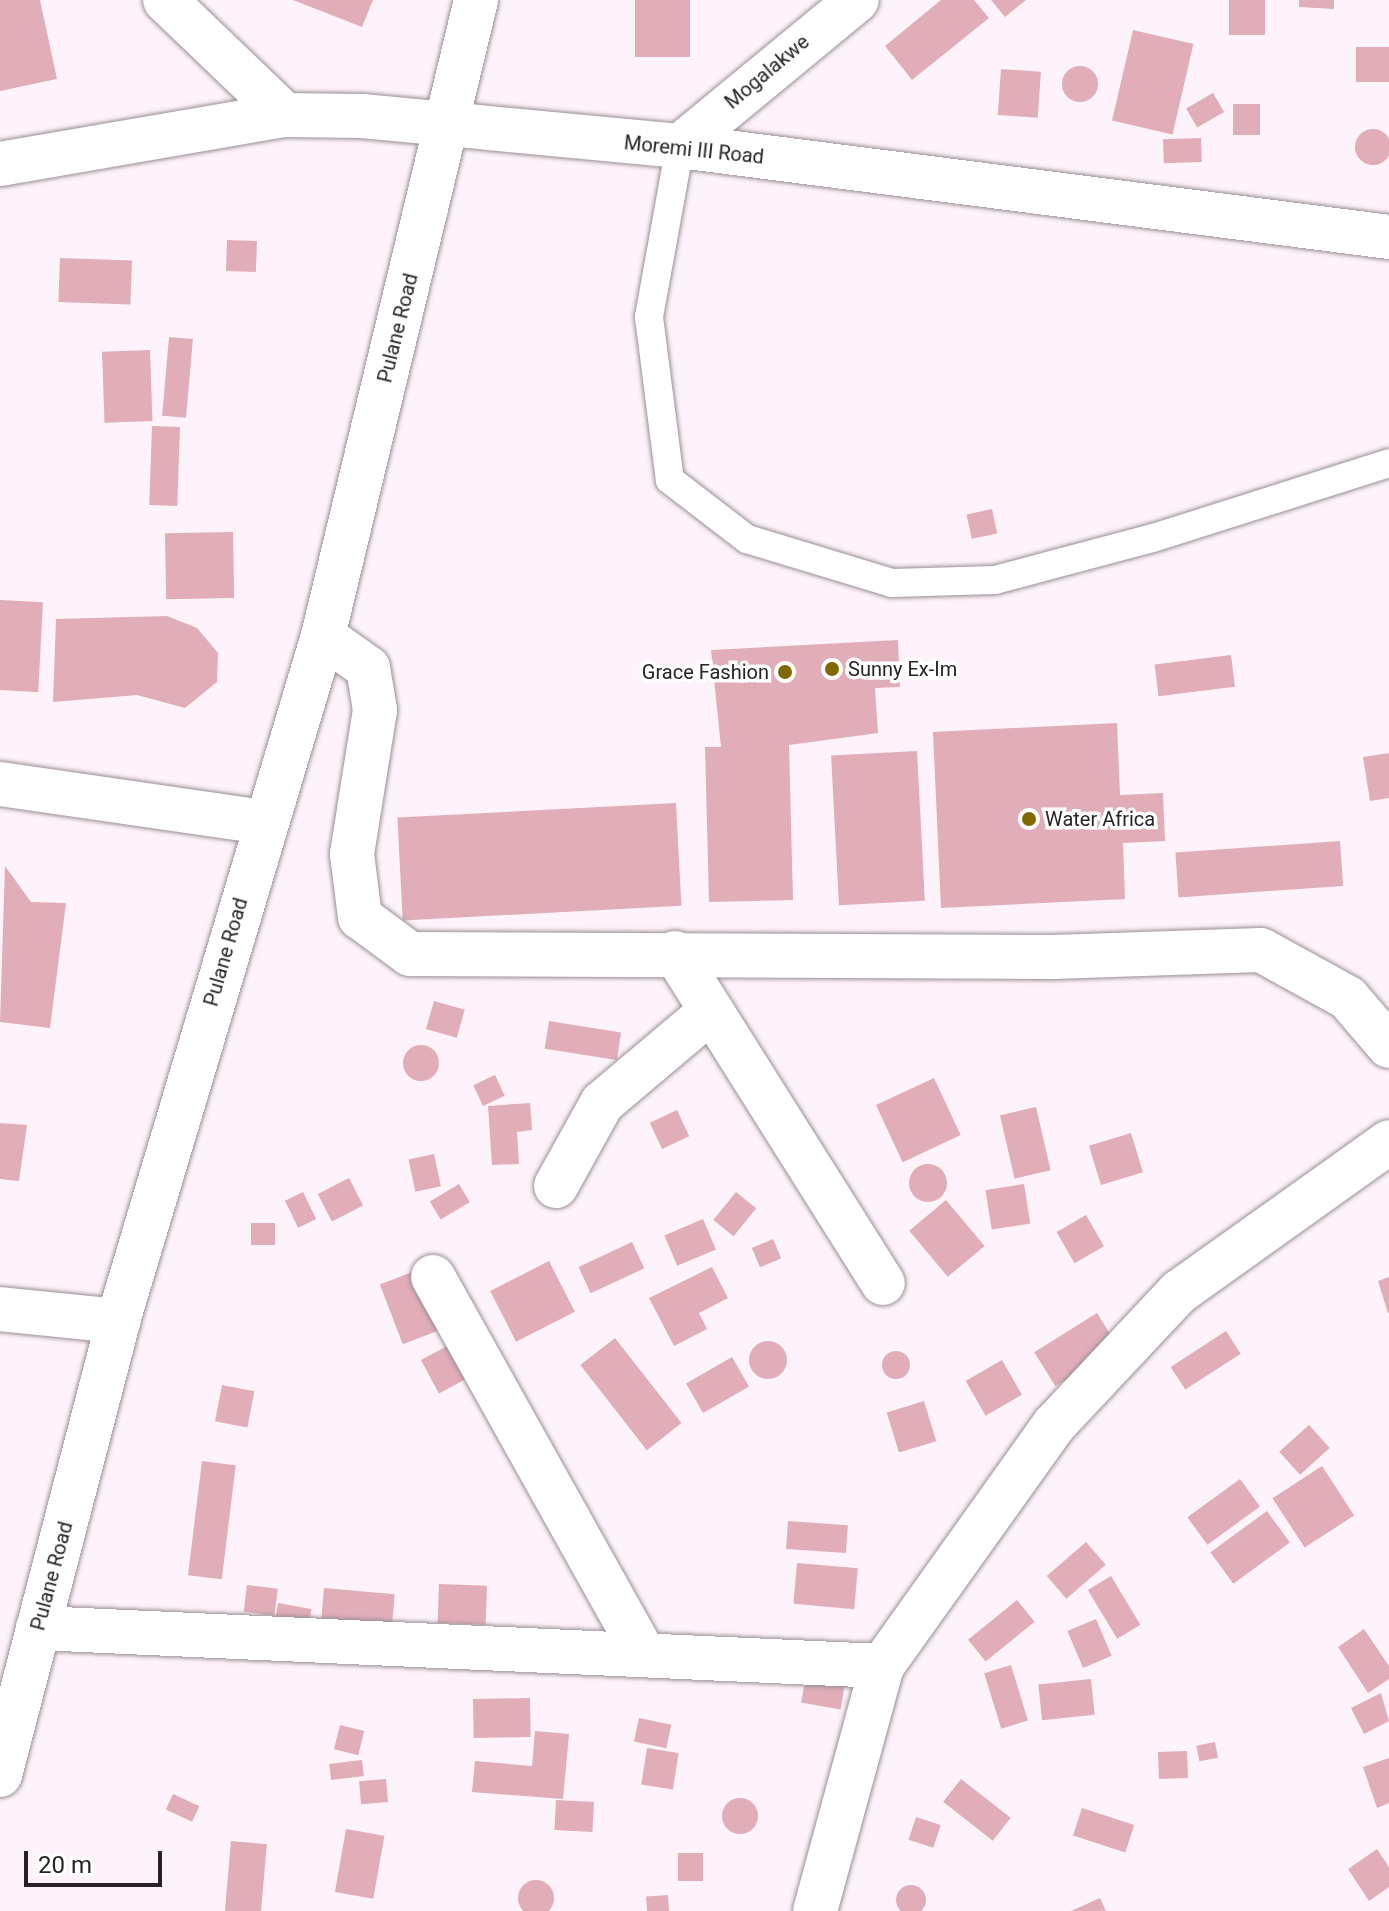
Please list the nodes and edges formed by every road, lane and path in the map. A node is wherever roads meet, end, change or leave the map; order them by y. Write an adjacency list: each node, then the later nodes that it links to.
1 (165, 0): 4 (street)
2 (476, 0): 5 (street, Pulane Road)
3 (857, 0): 6 (street, Mogalakwe)
4 (285, 115): 5 (street, Moremi III Road); 7 (street, Moremi III Road)
5 (447, 128): 6 (street, Moremi III Road); 10 (street, Pulane Road)
6 (680, 146): 8 (street, Moremi III Road); 9 (lane)
7 (0, 164)
8 (1389, 237)
9 (1389, 463)
10 (323, 636): 12 (street, Pulane Road); 13 (street)
11 (0, 784): 12 (street)
12 (264, 822): 21 (street, Pulane Road)
13 (675, 953): 14 (street); 15 (street)
14 (711, 1011): 17 (street); 19 (street)
15 (1389, 1046)
16 (1389, 1142): 24 (street)
17 (556, 1186)
18 (433, 1277): 23 (street)
19 (883, 1283)
20 (0, 1309): 21 (street)
21 (118, 1321): 22 (street, Pulane Road)
22 (38, 1628): 23 (street); 25 (street, Pulane Road)
23 (644, 1655): 24 (street)
24 (882, 1666): 26 (street)
25 (0, 1775)
26 (815, 1911)

